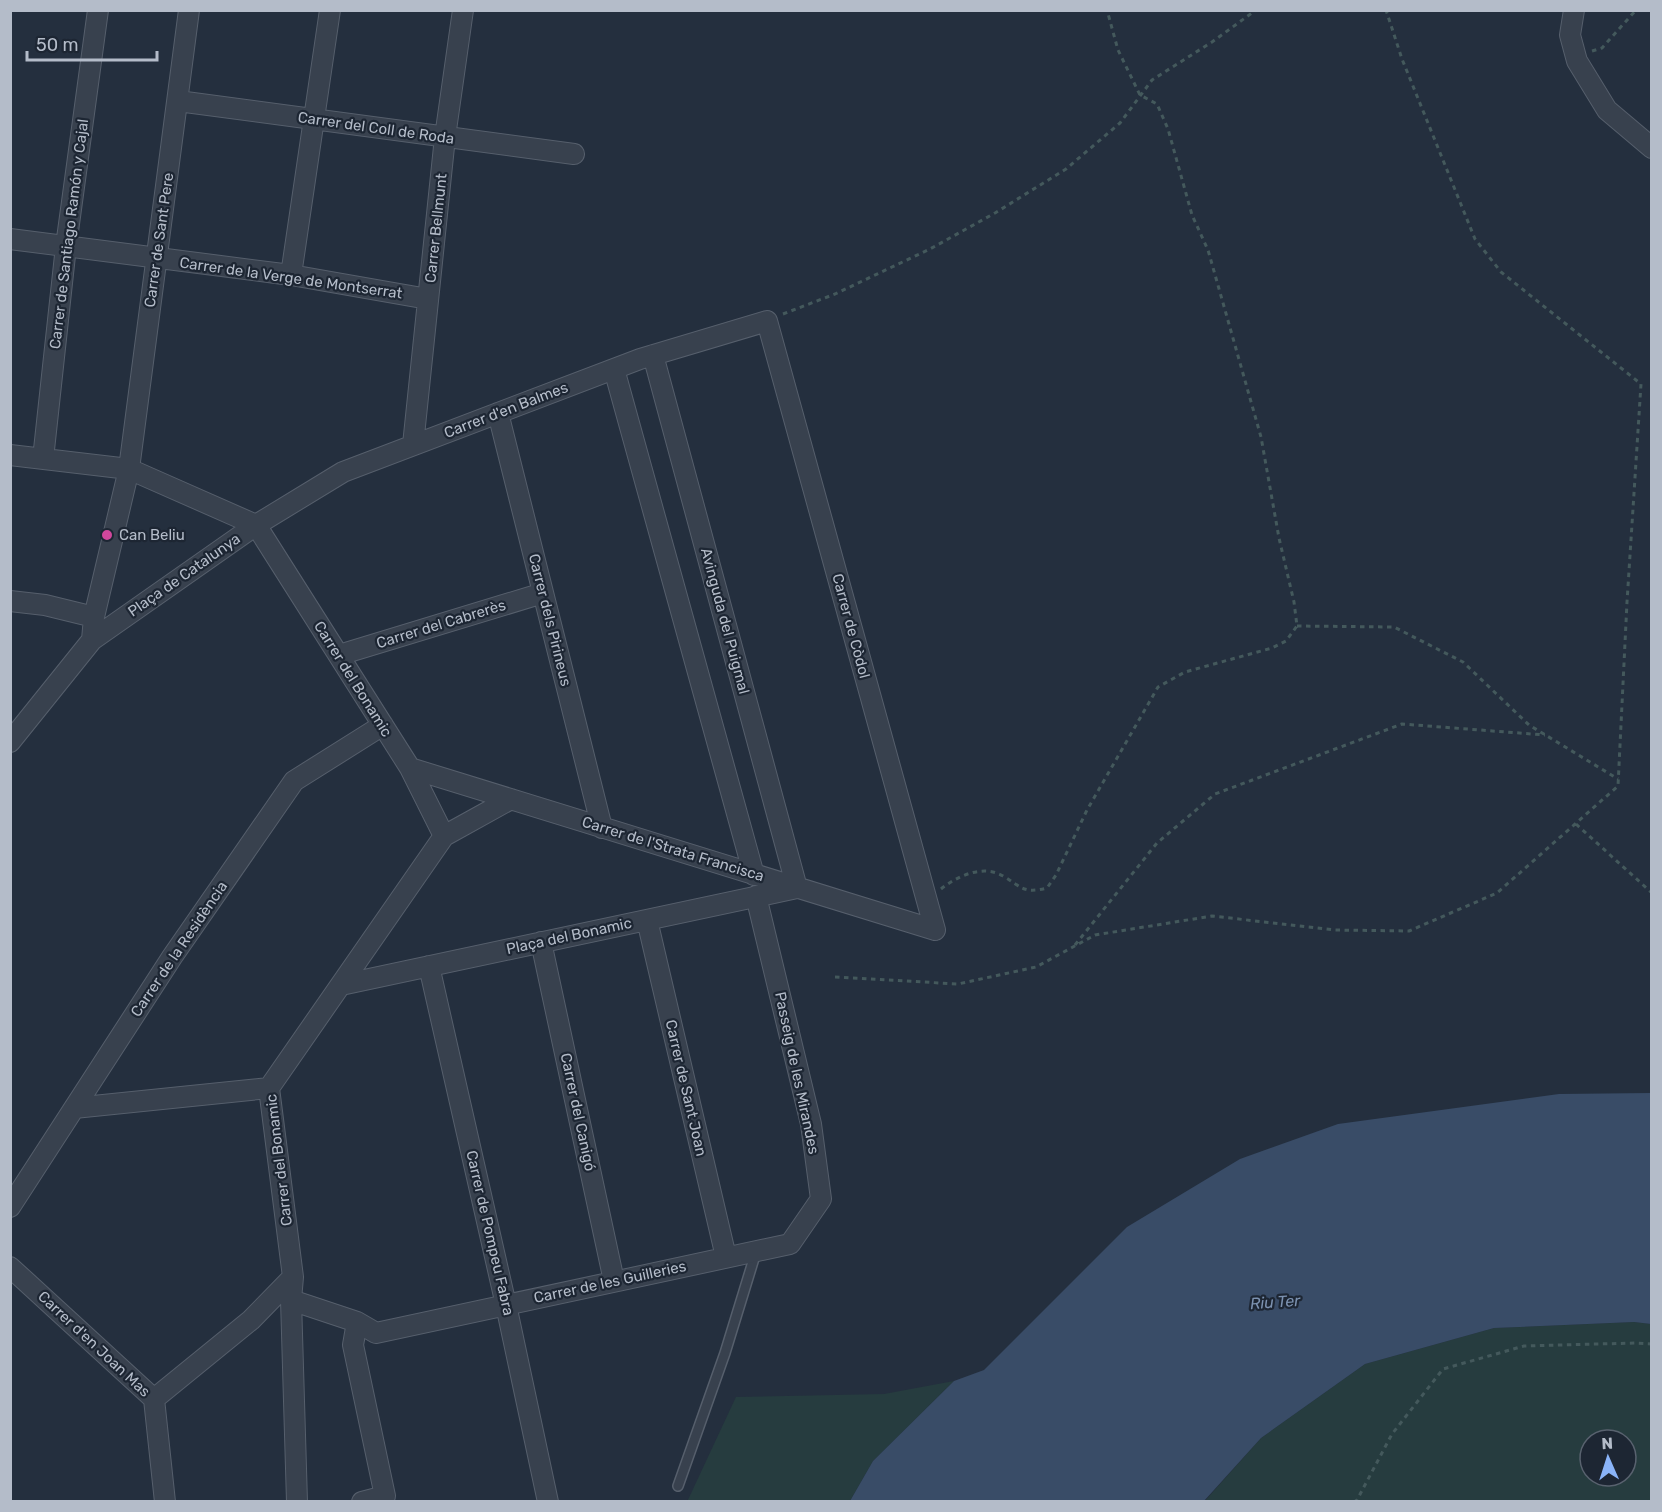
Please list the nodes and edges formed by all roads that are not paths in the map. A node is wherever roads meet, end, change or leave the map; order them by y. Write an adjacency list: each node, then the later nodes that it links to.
1 (98, 10): 12 (street, Carrer de Santiago Ramón y Cajal)
2 (189, 10): 6 (street, Carrer de Sant Pere)
3 (330, 10): 7 (street)
4 (463, 10): 8 (street, Carrer Bellmunt)
5 (1574, 10): 9 (street)
6 (178, 101): 7 (street, Carrer del Coll de Roda); 13 (street, Carrer de Sant Pere)
7 (314, 120): 8 (street, Carrer del Coll de Roda); 14 (street)
8 (445, 137): 10 (street, Carrer del Coll de Roda); 15 (street, Carrer Bellmunt)
9 (1652, 148)
10 (574, 154)
11 (10, 239): 12 (street, Carrer de la Verge de Montserrat)
12 (66, 246): 13 (street, Carrer de la Verge de Montserrat); 22 (street, Carrer de Santiago Ramón y Cajal)
13 (157, 259): 14 (street, Carrer de la Verge de Montserrat); 23 (street, Carrer de Sant Pere)
14 (291, 275): 15 (street, Carrer de la Verge de Montserrat)
15 (428, 299): 20 (street, Carrer Bellmunt)
16 (767, 321): 17 (street, Carrer d'en Balmes); 40 (street, Carrer de Còdol)
17 (653, 355): 18 (street, Carrer d'en Balmes); 37 (street, Avinguda del Puigmal)
18 (614, 369): 19 (street, Carrer d'en Balmes); 36 (street)
19 (498, 413): 20 (street, Carrer d'en Balmes); 25 (street, Carrer dels Pirineus)
20 (413, 445): 24 (street, Carrer d'en Balmes)
21 (10, 455): 22 (street, Plaça de Catalunya)
22 (43, 459): 23 (street, Plaça de Catalunya)
23 (129, 469): 24 (street, Plaça de Catalunya); 27 (street)
24 (256, 525): 28 (street, Plaça de Catalunya); 29 (street, Carrer del Bonamic)
25 (543, 593): 29 (street, Carrer del Cabrerès); 34 (street, Carrer dels Pirineus)
26 (10, 601): 27 (street)
27 (94, 617): 28 (street)
28 (92, 639): 31 (street, Plaça de Catalunya)
29 (339, 655): 30 (street, Carrer del Bonamic)
30 (383, 725): 32 (street, Carrer del Bonamic); 45 (street, Carrer de la Residència)
31 (10, 742)
32 (410, 768): 33 (street, Carrer de l'Strata Francisca); 35 (street, Carrer del Bonamic)
33 (511, 799): 34 (street, Carrer de l'Strata Francisca); 35 (street, Carrer del Bonamic)
34 (602, 828): 36 (street, Carrer de l'Strata Francisca)
35 (444, 836): 43 (street, Carrer del Bonamic)
36 (754, 875): 37 (street, Carrer de l'Strata Francisca)
37 (797, 888): 38 (street, Plaça del Bonamic); 40 (street, Carrer de l'Strata Francisca)
38 (756, 896): 39 (street, Plaça del Bonamic); 47 (street, Passeig de les Mirandes)
39 (647, 920): 41 (street, Plaça del Bonamic); 48 (street, Carrer de Sant Joan)
40 (935, 930)
41 (541, 942): 42 (street, Plaça del Bonamic); 51 (street, Carrer del Canigó)
42 (429, 966): 43 (street, Plaça del Bonamic); 53 (street, Carrer de Pompeu Fabra)
43 (341, 985): 44 (street, Carrer del Bonamic)
44 (269, 1088): 45 (street); 50 (street, Carrer del Bonamic)
45 (74, 1108): 46 (street, Carrer de la Residència)
46 (10, 1207)
47 (757, 1251): 48 (street, Carrer de les Guilleries); 56 (lane)
48 (726, 1257): 51 (street, Carrer de les Guilleries)
49 (10, 1267): 55 (street, Carrer d'en Joan Mas)
50 (293, 1277): 52 (street, Carrer del Bonamic); 55 (street)
51 (614, 1281): 53 (street, Carrer de les Guilleries)
52 (291, 1300): 54 (street, Carrer de les Guilleries); 58 (street, Carrer del Bonamic)
53 (506, 1305): 54 (street, Carrer de les Guilleries); 60 (street, Carrer de Pompeu Fabra)
54 (357, 1322): 59 (street)
55 (154, 1399): 57 (street, Carrer d'en Joan Mas)
56 (678, 1486)
57 (165, 1502)
58 (297, 1502)
59 (362, 1502)
60 (548, 1502)

